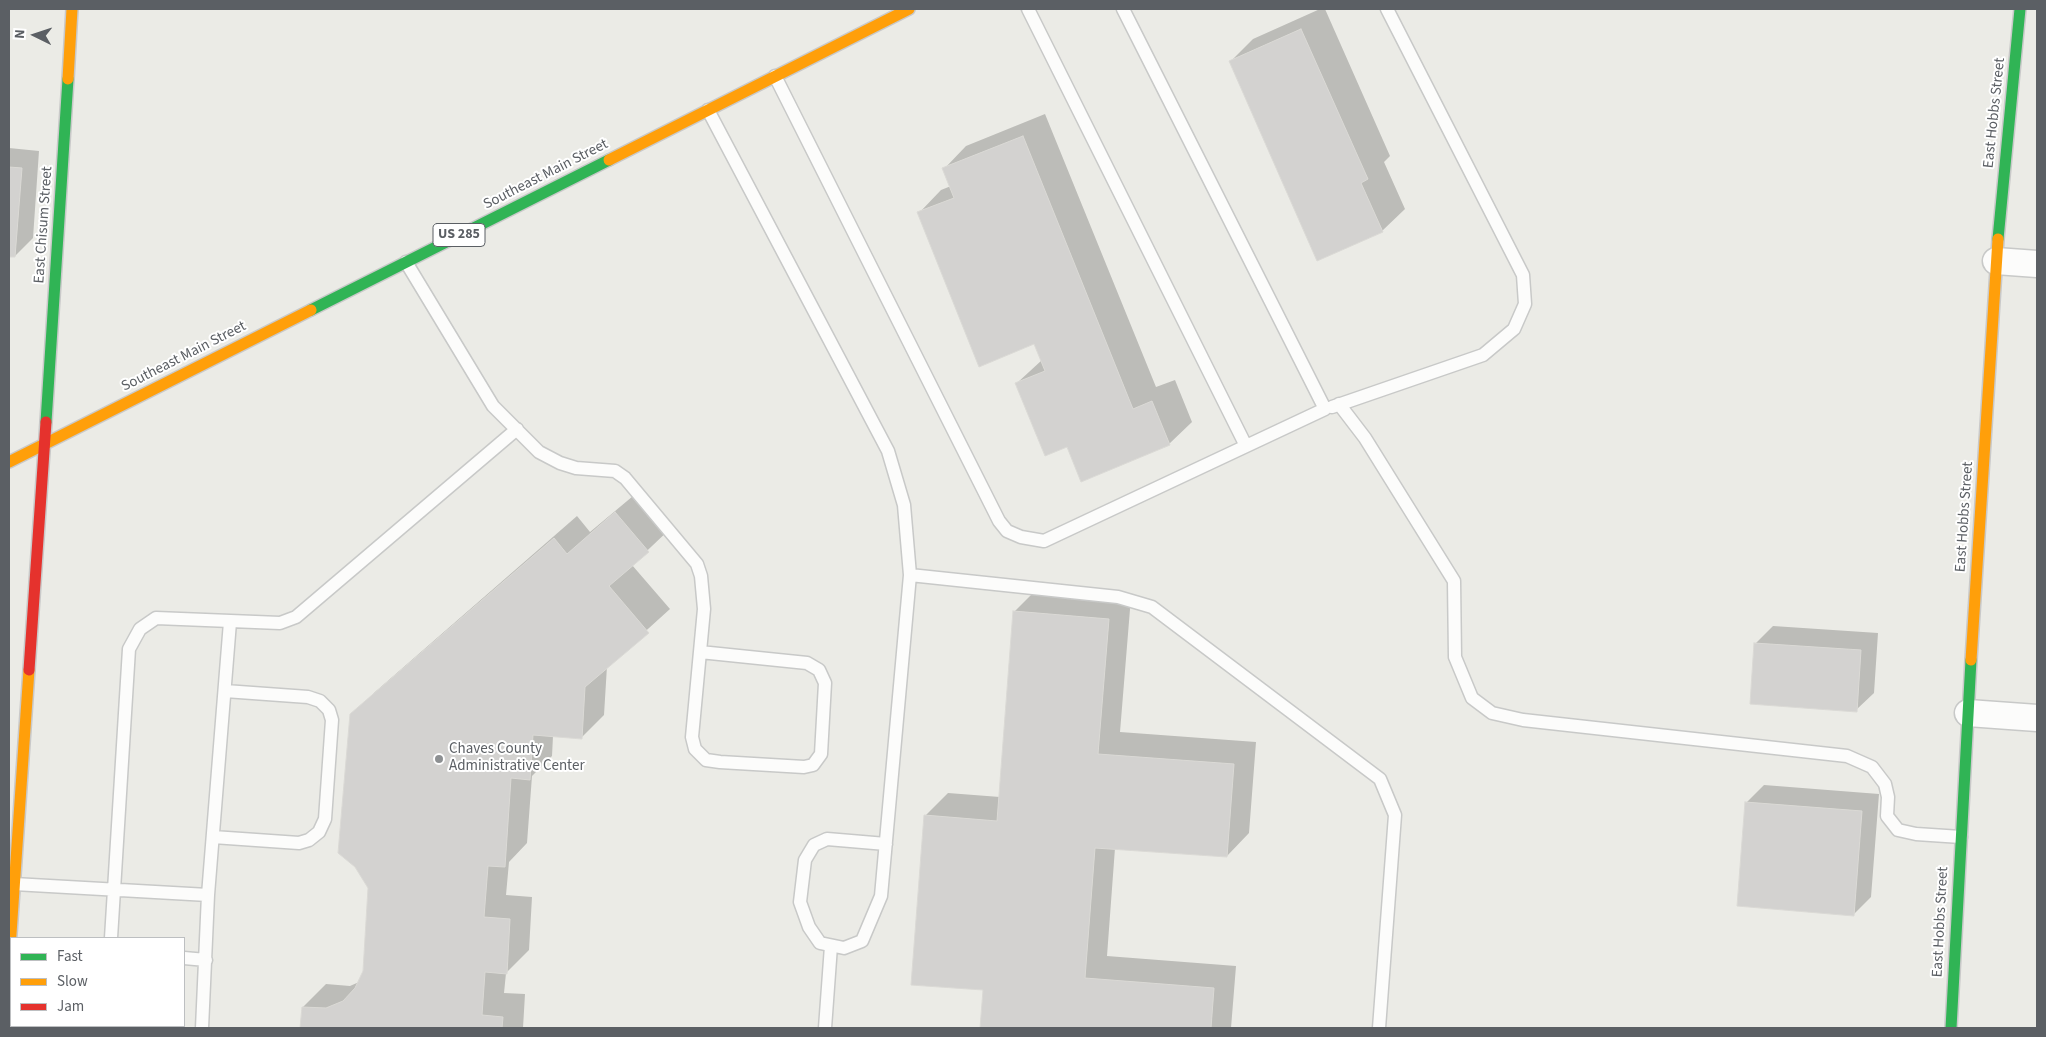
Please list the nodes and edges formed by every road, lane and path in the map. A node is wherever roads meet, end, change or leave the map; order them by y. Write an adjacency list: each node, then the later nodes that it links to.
1 (72, 9): 15 (main road, East Chisum Street)
2 (909, 9): 7 (main road, Southeast Main Street / US 285)
3 (1028, 9): 16 (lane)
4 (1123, 9): 13 (lane)
5 (1388, 9): 12 (lane)
6 (2020, 9): 9 (main road, East Hobbs Street)
7 (776, 76): 8 (main road, Southeast Main Street / US 285); 16 (lane)
8 (708, 110): 10 (main road, Southeast Main Street / US 285); 18 (lane)
9 (1996, 261): 11 (street); 22 (main road, East Hobbs Street)
10 (406, 262): 14 (lane); 15 (main road, Southeast Main Street / US 285)
11 (2037, 264)
12 (1339, 404): 13 (lane); 24 (lane)
13 (1325, 409): 16 (lane)
14 (516, 429): 19 (lane); 20 (lane)
15 (45, 444): 17 (main road, Southeast Main Street / US 285); 27 (main road, East Chisum Street)
16 (1246, 446)
17 (9, 462)
18 (910, 575): 26 (lane); 37 (lane)
19 (230, 622): 21 (lane); 28 (lane)
20 (700, 652): 20 (lane)
21 (224, 691): 25 (lane); 25 (lane)
22 (1968, 713): 23 (street); 24 (main road, East Hobbs Street)
23 (2037, 718)
24 (1961, 836): 38 (main road, East Hobbs Street)
25 (213, 837): 29 (lane)
26 (886, 844): 32 (lane); 32 (lane)
27 (14, 884): 28 (lane); 30 (main road, East Chisum Street)
28 (113, 889): 29 (lane); 31 (lane)
29 (208, 895): 34 (lane)
30 (11, 937)
31 (111, 937)
32 (831, 946): 36 (lane)
33 (185, 958): 34 (lane)
34 (206, 960): 35 (lane)
35 (202, 1028)
36 (825, 1028)
37 (1379, 1028)
38 (1951, 1028)

